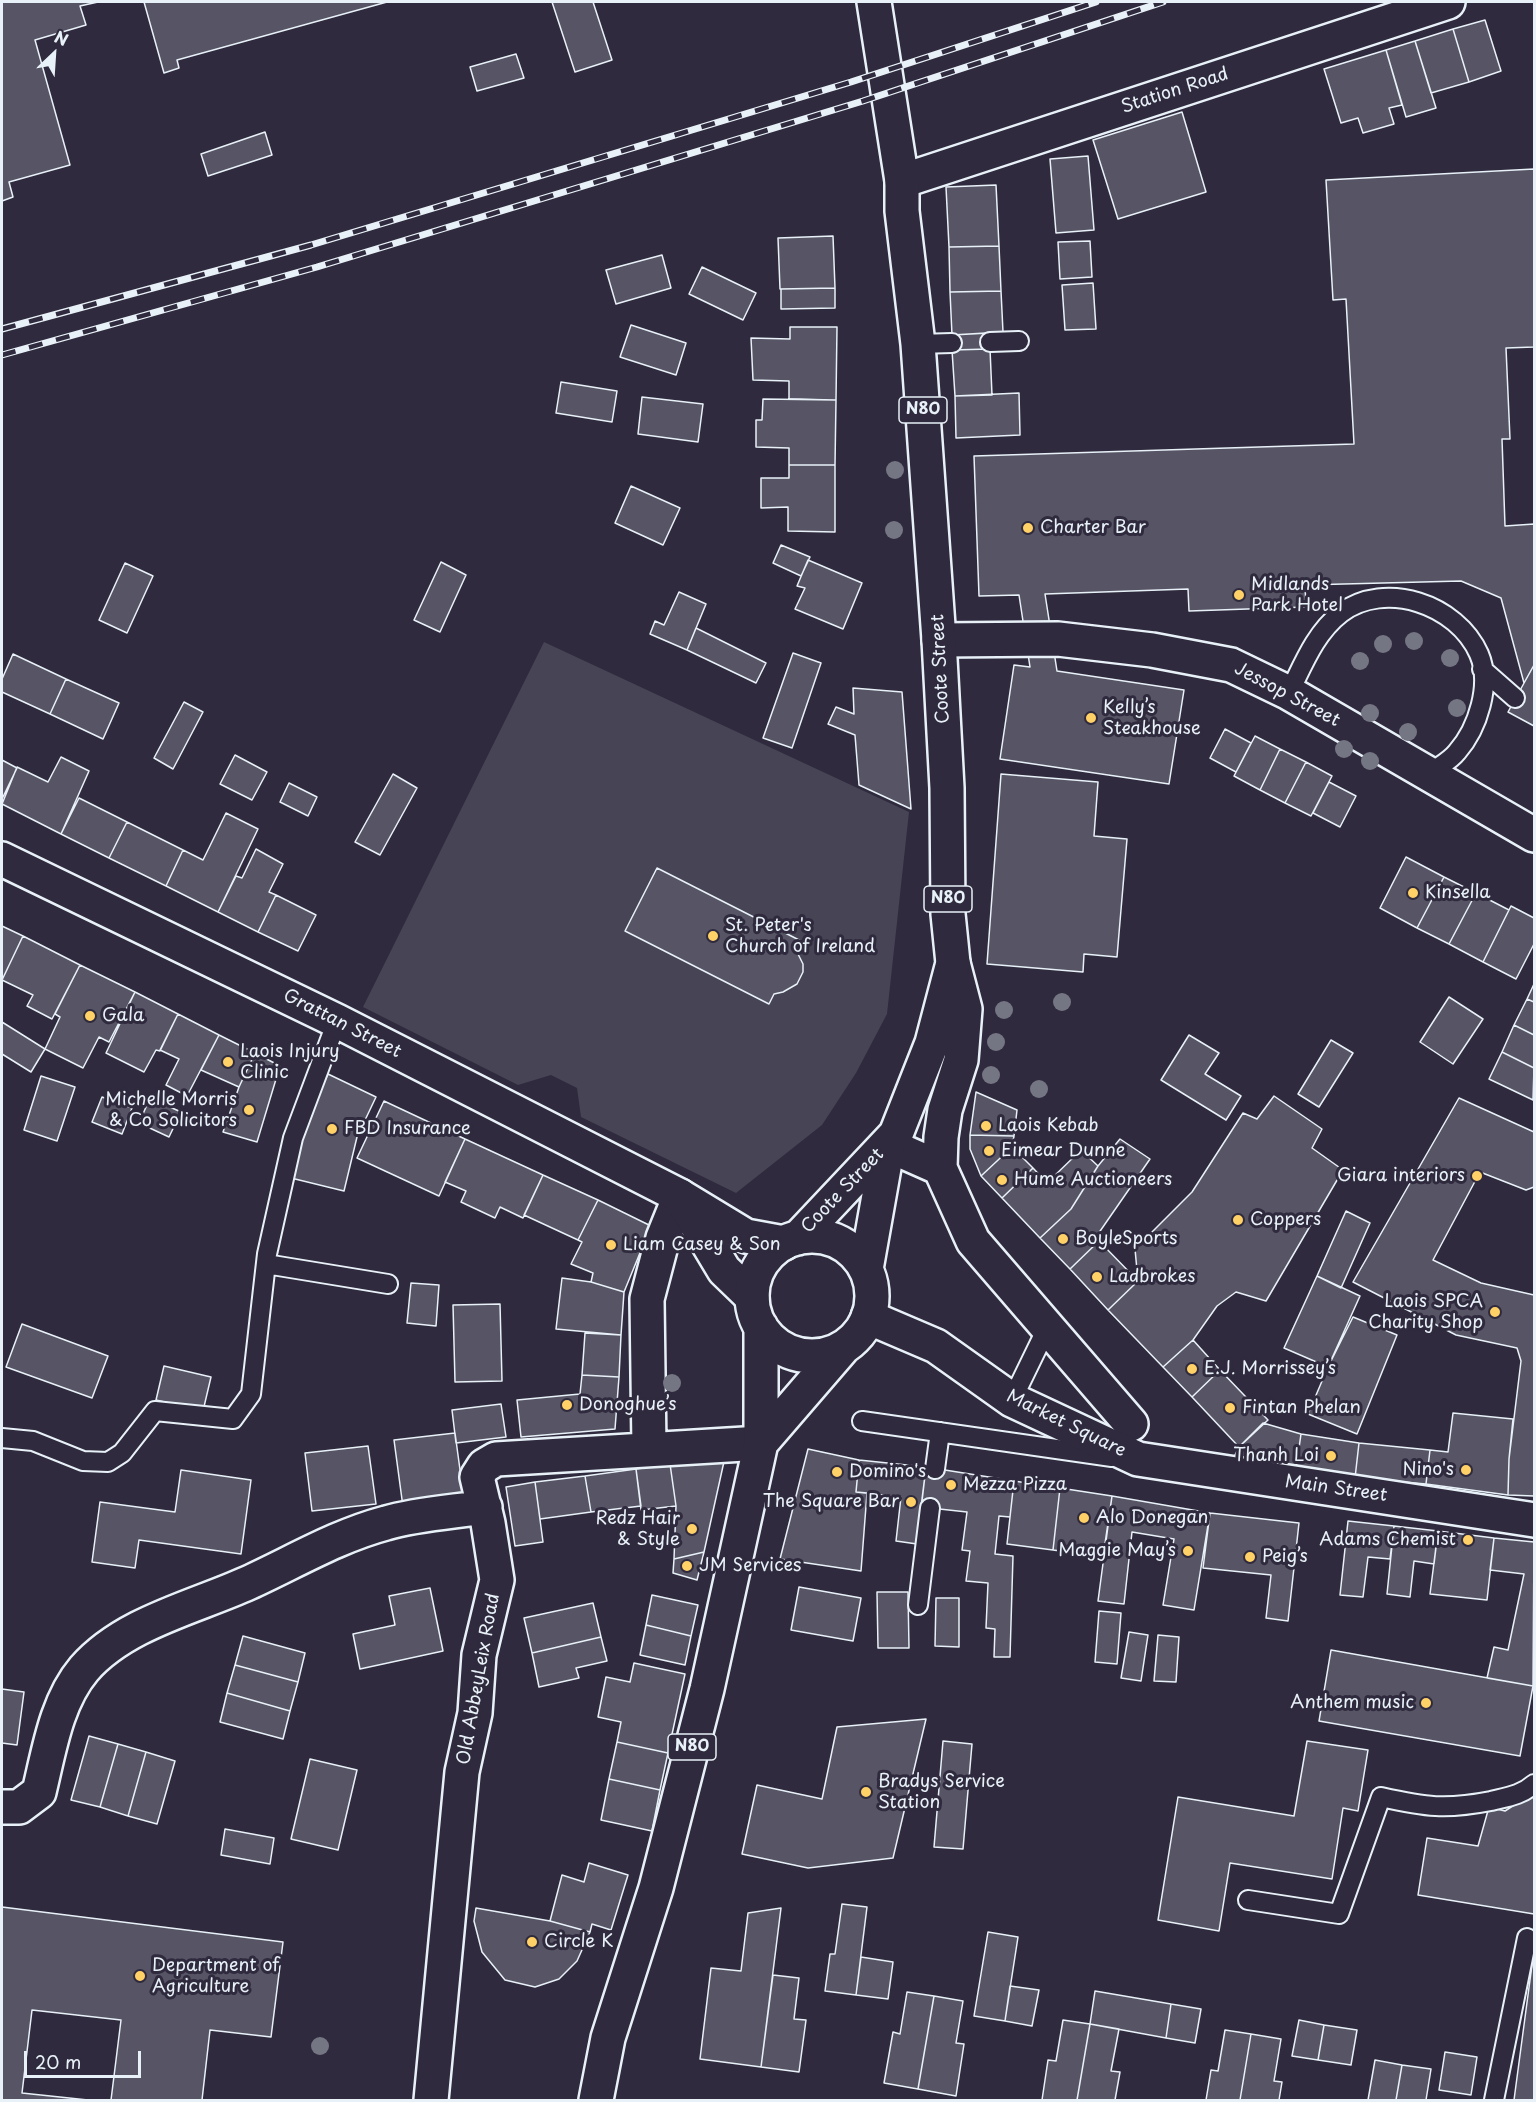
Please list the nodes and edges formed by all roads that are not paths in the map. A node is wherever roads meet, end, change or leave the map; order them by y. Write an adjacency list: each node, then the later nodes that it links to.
1 (1448, 2): 3 (street, Station Road)
2 (875, 8): 3 (street, N80)
3 (902, 181): 7 (street, Coote Street / N80)
4 (1019, 341): 5 (lane)
5 (990, 342)
6 (952, 343): 7 (lane)
7 (918, 344): 8 (street, Coote Street / N80)
8 (939, 640): 10 (street, Jessop Street); 15 (street, Coote Street / N80)
9 (1482, 669): 10 (lane); 11 (lane); 12 (lane)
10 (1289, 693): 12 (street, Jessop Street)
11 (1515, 699)
12 (1429, 774): 13 (street, Jessop Street)
13 (1534, 835)
14 (2, 859): 16 (street, Grattan Street)
15 (953, 963): 17 (street, Coote Street / N80); 18 (street)
16 (337, 1021): 19 (street, Grattan Street); 21 (lane)
17 (888, 1145): 18 (street); 20 (street, Coote Street / N80); 22 (street, Coote Street / N80)
18 (940, 1168): 26 (street)
19 (680, 1196): 20 (street, Grattan Street); 24 (street); 34 (street)
20 (791, 1241): 22 (street); 24 (street, N80)
21 (266, 1264): 23 (lane); 32 (lane)
22 (866, 1269): 25 (street, N80)
23 (388, 1284)
24 (756, 1312): 27 (street); 33 (street, N80)
25 (868, 1317): 27 (street, N80); 28 (street, Market Square)
26 (1048, 1326): 28 (lane); 30 (street)
27 (842, 1349): 33 (street, N80)
28 (1012, 1400): 35 (street, Market Square)
29 (862, 1420): 31 (lane)
30 (1131, 1424)
31 (940, 1432): 35 (lane); 36 (lane)
32 (2, 1438)
33 (761, 1443): 34 (street, Old AbbeyLeix Road); 45 (street, N80)
34 (649, 1449): 37 (street, Old AbbeyLeix Road)
35 (1138, 1459): 39 (street, Main Street)
36 (935, 1469)
37 (485, 1507): 42 (street); 46 (street, Old AbbeyLeix Road)
38 (930, 1508): 40 (lane)
39 (1534, 1520)
40 (918, 1605)
41 (1534, 1784): 43 (lane)
42 (2, 1807)
43 (1248, 1900)
44 (1527, 1938): 49 (lane)
45 (606, 2048): 47 (street, N80); 48 (street, N80)
46 (431, 2100)
47 (596, 2100)
48 (618, 2100)
49 (1494, 2100)

